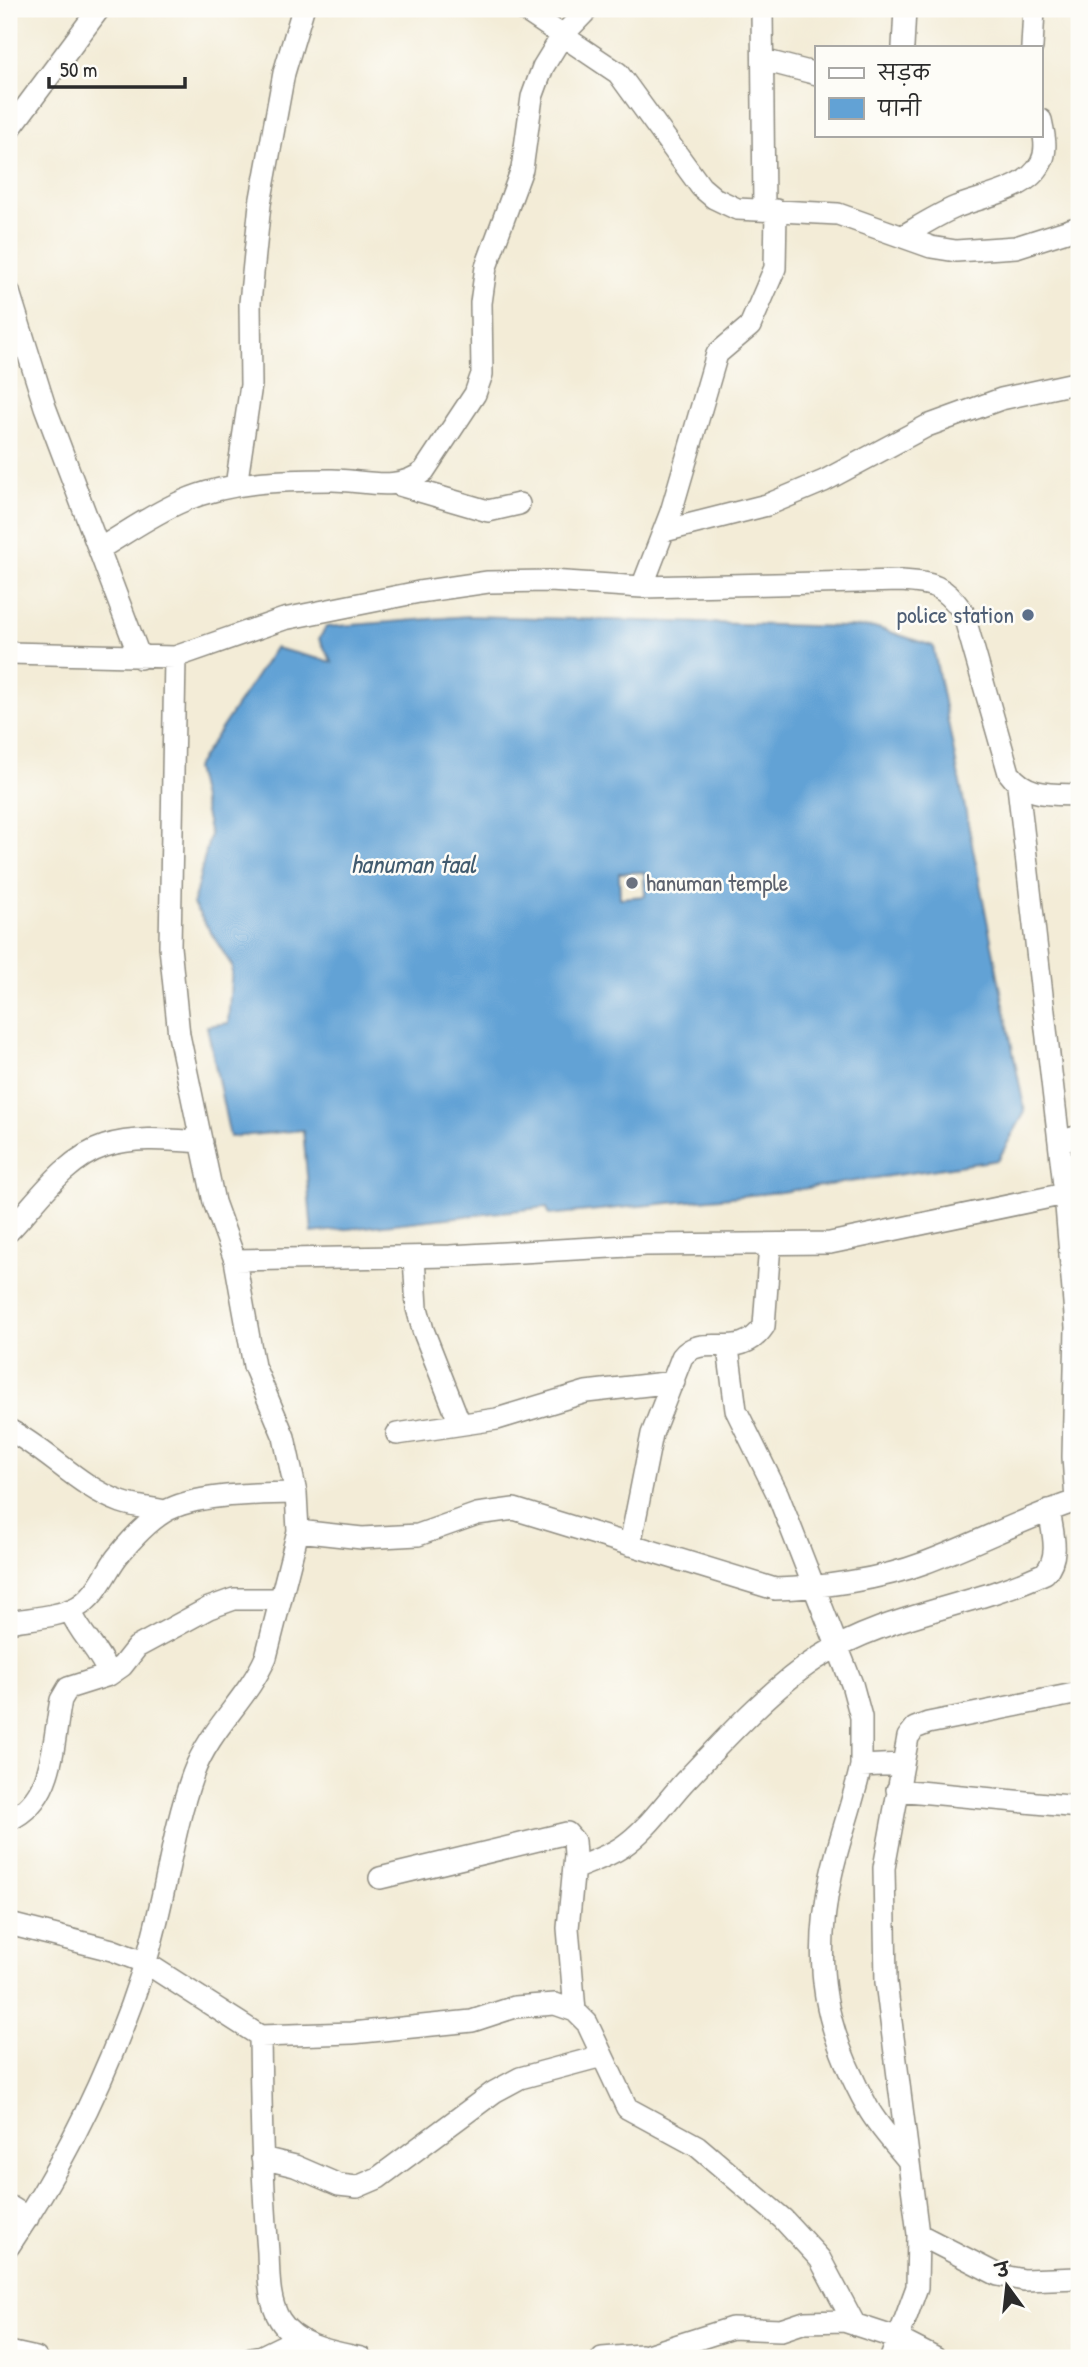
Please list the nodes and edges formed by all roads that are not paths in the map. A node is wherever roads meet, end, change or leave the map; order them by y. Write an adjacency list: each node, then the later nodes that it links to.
1 (99, 9): 14 (street)
2 (303, 9): 21 (street)
3 (523, 9): 8 (street)
4 (588, 9): 8 (street)
5 (762, 9): 11 (street)
6 (905, 9): 9 (street)
7 (1034, 9): 10 (street)
8 (562, 36): 15 (street); 20 (street)
9 (903, 46)
10 (1032, 46)
11 (763, 60): 12 (street); 15 (street)
12 (815, 73)
13 (1042, 126): 17 (street)
14 (9, 130)
15 (770, 210): 17 (street); 23 (street)
16 (1079, 227): 17 (street)
17 (903, 236)
18 (9, 292): 24 (street)
19 (1079, 382): 23 (street)
20 (399, 485): 21 (street); 22 (street)
21 (236, 486): 24 (street)
22 (519, 504)
23 (664, 531): 25 (street)
24 (99, 549): 28 (street)
25 (642, 587): 27 (street); 29 (street)
26 (9, 653): 28 (street)
27 (175, 657): 28 (street); 32 (street)
28 (140, 658)
29 (1018, 786): 30 (street); 33 (street)
30 (1079, 795)
31 (1079, 1136): 33 (street)
32 (202, 1142): 35 (street); 38 (street)
33 (1059, 1142): 34 (street)
34 (1065, 1194): 36 (street); 45 (street)
35 (9, 1231)
36 (770, 1244): 37 (street); 39 (street)
37 (414, 1257): 38 (street); 41 (street)
38 (236, 1261): 44 (street)
39 (728, 1348): 40 (street); 50 (street)
40 (674, 1381): 41 (street); 49 (street)
41 (460, 1424): 43 (street)
42 (9, 1430): 47 (street)
43 (397, 1434)
44 (296, 1493): 47 (street); 48 (street)
45 (1077, 1501): 46 (street)
46 (1049, 1510): 50 (street); 54 (street)
47 (165, 1511): 52 (street)
48 (298, 1531): 49 (street); 51 (street)
49 (630, 1545): 50 (street)
50 (812, 1588): 54 (street)
51 (281, 1599): 55 (street); 65 (street)
52 (70, 1610): 53 (street); 55 (street)
53 (9, 1622)
54 (839, 1646): 58 (street); 62 (street)
55 (109, 1675): 61 (street)
56 (1079, 1693): 57 (street)
57 (901, 1764): 58 (street); 59 (street)
58 (861, 1766): 70 (street)
59 (897, 1790): 60 (street); 70 (street)
60 (1079, 1807)
61 (9, 1820)
62 (573, 1869): 63 (street); 66 (street)
63 (380, 1878)
64 (9, 1924): 65 (street)
65 (145, 1963): 67 (street); 72 (street)
66 (575, 2011): 67 (street); 68 (street)
67 (260, 2036): 69 (street)
68 (602, 2056): 69 (street); 76 (street)
69 (262, 2158): 77 (street)
70 (908, 2160): 73 (street)
71 (9, 2206): 72 (street)
72 (27, 2218): 74 (street)
73 (918, 2234): 75 (street); 78 (street)
74 (9, 2246)
75 (1079, 2278)
76 (855, 2325): 78 (street); 80 (street)
77 (297, 2339): 82 (street); 83 (street)
78 (894, 2348): 85 (street)
79 (9, 2352): 81 (street)
80 (639, 2357): 84 (street)
81 (36, 2358)
82 (251, 2358)
83 (361, 2358)
84 (601, 2358)
85 (935, 2358)

